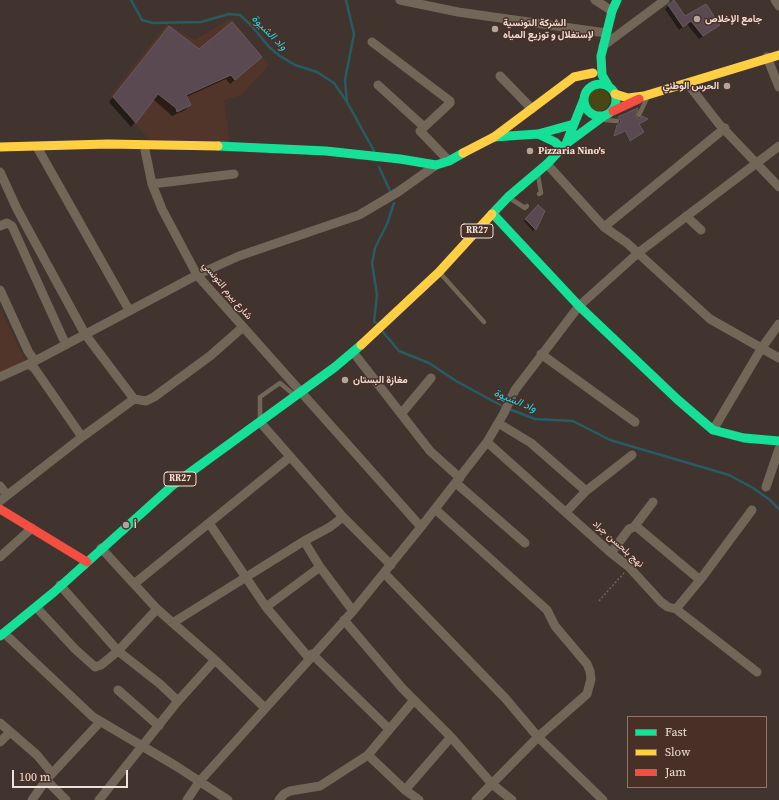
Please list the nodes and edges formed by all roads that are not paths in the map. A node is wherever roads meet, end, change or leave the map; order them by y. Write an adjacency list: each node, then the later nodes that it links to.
1 (400, 0): 8 (street)
2 (595, 0): 7 (street)
3 (617, 0): 7 (street, RR27)
4 (665, 0): 10 (street)
5 (775, 0): 6 (street)
6 (779, 6)
7 (612, 11): 8 (street, RR27)
8 (606, 33): 10 (street, RR27)
9 (372, 42): 28 (street)
10 (603, 46): 12 (street, RR27)
11 (779, 55): 13 (street)
12 (601, 56): 14 (street, RR27); 19 (street, RR27)
13 (767, 57): 16 (street); 18 (street)
14 (593, 73): 20 (street, RR27); 22 (street)
15 (500, 76): 22 (street)
16 (688, 84): 21 (street); 29 (street)
17 (378, 85): 28 (street)
18 (779, 87)
19 (612, 90): 20 (street); 21 (street); 23 (street, RR27)
20 (586, 94): 25 (street); 27 (street, RR27)
21 (647, 96): 23 (street); 24 (lane)
22 (532, 109): 31 (street)
23 (613, 111): 25 (street, RR27)
24 (639, 115)
25 (603, 117): 26 (lane); 36 (street, RR27)
26 (617, 121)
27 (574, 124): 30 (street); 36 (street, RR27)
28 (423, 126): 37 (street)
29 (725, 128): 38 (street); 52 (street)
30 (538, 134): 31 (street); 36 (street)
31 (494, 137): 37 (street)
32 (144, 145): 33 (street); 40 (street); 44 (street, شارع بيرم التونسي)
33 (37, 146): 35 (street); 59 (street)
34 (779, 146): 38 (street)
35 (0, 147)
36 (564, 147): 39 (street, RR27)
37 (449, 161): 40 (street)
38 (756, 163): 45 (street); 50 (street)
39 (548, 164): 41 (street, RR27); 52 (street)
40 (436, 165): 56 (street)
41 (537, 171): 46 (lane); 47 (street, RR27)
42 (0, 172): 63 (street)
43 (234, 174): 44 (street)
44 (152, 184): 56 (street, شارع بيرم التونسي)
45 (779, 187)
46 (539, 194)
47 (508, 197): 48 (lane); 49 (street, RR27)
48 (527, 206)
49 (493, 214): 55 (street, RR27); 58 (street)
50 (686, 216): 53 (street); 54 (street)
51 (0, 226): 64 (street)
52 (604, 227): 54 (street)
53 (701, 230)
54 (638, 253): 58 (street); 65 (street)
55 (439, 272): 60 (lane); 66 (street, RR27)
56 (197, 275): 59 (street); 62 (street, شارع بيرم التونسي)
57 (0, 290): 69 (street)
58 (579, 306): 67 (street); 78 (street)
59 (129, 310): 63 (street)
60 (484, 322)
61 (779, 324): 65 (street)
62 (243, 327): 72 (street, شارع بيرم التونسي); 73 (street)
63 (85, 334): 64 (street); 73 (street)
64 (66, 345): 69 (street)
65 (761, 349): 68 (street); 78 (street)
66 (353, 352): 72 (street, RR27); 74 (street)
67 (541, 354): 76 (street); 77 (street)
68 (779, 358)
69 (32, 362): 70 (street); 79 (street)
70 (0, 377)
71 (431, 378): 74 (street)
72 (298, 395): 75 (street, RR27); 75 (lane); 99 (street, شارع بيرم التونسي)
73 (134, 399): 79 (street)
74 (401, 414): 85 (street)
75 (260, 422): 84 (street); 102 (street, RR27)
76 (635, 422)
77 (498, 423): 81 (street); 88 (street)
78 (713, 430): 80 (street)
79 (82, 437): 89 (street)
80 (779, 441)
81 (487, 442): 85 (street); 94 (street, نهج بلحسن جراد)
82 (779, 449): 87 (street)
83 (632, 456): 88 (street)
84 (290, 457): 95 (street); 96 (street)
85 (458, 481): 92 (street); 101 (street)
86 (0, 486): 89 (street)
87 (766, 487)
88 (586, 491): 94 (street)
89 (3, 498)
90 (654, 502): 97 (street)
91 (0, 509): 98 (street)
92 (435, 509): 99 (street); 135 (street)
93 (752, 510): 110 (street)
94 (566, 512): 103 (street, نهج بلحسن جراد)
95 (343, 517): 100 (street); 106 (street)
96 (209, 523): 109 (street); 111 (street)
97 (634, 527): 103 (street); 110 (street)
98 (32, 528): 104 (street); 105 (street)
99 (421, 528): 106 (street)
100 (304, 541): 107 (street); 109 (street)
101 (525, 543)
102 (101, 548): 105 (street, RR27); 111 (street)
103 (611, 553): 116 (street, نهج بلحسن جراد)
104 (0, 557)
105 (87, 562): 112 (street, RR27)
106 (391, 565): 108 (street)
107 (320, 567): 114 (street); 117 (street)
108 (384, 573): 117 (street); 135 (street)
109 (246, 577): 114 (street); 119 (street)
110 (700, 580): 116 (street)
111 (134, 584): 115 (street)
112 (60, 585): 113 (street, RR27); 121 (street)
113 (36, 607): 120 (street, RR27); 121 (street)
114 (266, 607): 122 (street)
115 (158, 609): 119 (street); 121 (street)
116 (676, 609): 124 (street, نهج بلحسن جراد)
117 (353, 611): 118 (street)
118 (344, 620): 122 (street); 126 (street)
119 (174, 622): 123 (street)
120 (2, 635): 129 (street)
121 (118, 651): 127 (street)
122 (310, 656): 128 (street); 132 (street)
123 (215, 660): 127 (street); 128 (street)
124 (757, 672)
125 (118, 690): 131 (street)
126 (414, 700): 132 (street); 134 (street)
127 (178, 701): 131 (street)
128 (264, 707): 140 (street)
129 (100, 722): 137 (street); 139 (street)
130 (0, 723): 133 (street)
131 (159, 726): 137 (street)
132 (389, 729): 138 (street)
133 (10, 732): 136 (street); 139 (street)
134 (451, 737): 141 (street); 142 (street)
135 (538, 737): 141 (street); 152 (street)
136 (0, 742)
137 (143, 745): 140 (street); 145 (street)
138 (368, 755): 142 (street); 148 (street)
139 (49, 776): 143 (street); 144 (street)
140 (199, 782): 146 (street); 147 (street)
141 (492, 784): 150 (street); 151 (street)
142 (405, 790): 149 (street)
143 (32, 800)
144 (66, 800)
145 (99, 800)
146 (187, 800)
147 (228, 800)
148 (279, 800)
149 (419, 800)
150 (476, 800)
151 (512, 800)
152 (602, 800)

